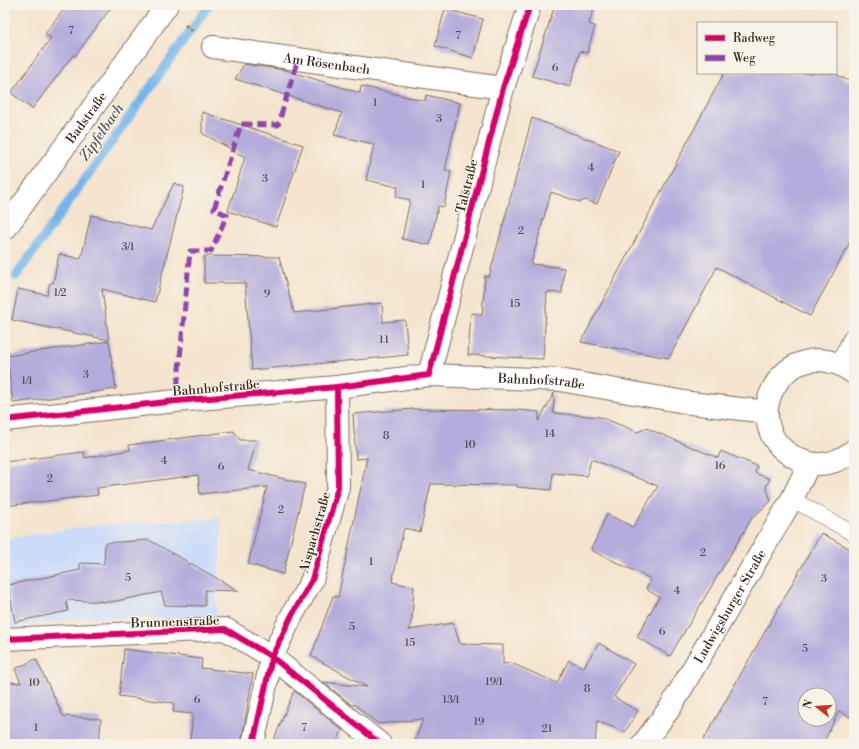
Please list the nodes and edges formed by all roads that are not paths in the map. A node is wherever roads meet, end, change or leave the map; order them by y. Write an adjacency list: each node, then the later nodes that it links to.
1 (530, 5): 4 (street, Talstraße)
2 (165, 7): 5 (street, Badstraße)
3 (212, 47): 4 (street, Am Rösenbach)
4 (503, 88): 8 (street, Talstraße)
5 (5, 229)
6 (854, 340): 7 (street)
7 (848, 369): 10 (street)
8 (429, 375): 9 (street, Bahnhofstraße); 10 (street, Bahnhofstraße)
9 (337, 386): 11 (street, Bahnhofstraße); 17 (street, Aispachstraße)
10 (767, 412): 13 (street)
11 (5, 420)
12 (854, 450): 13 (street)
13 (809, 464): 14 (street, Ludwigsburger Straße)
14 (792, 499): 15 (lane); 20 (street, Ludwigsburger Straße)
15 (854, 534)
16 (5, 639): 17 (street, Brunnenstraße)
17 (272, 657): 18 (street, Aispachstraße); 19 (street, Brunnenstraße)
18 (253, 744)
19 (380, 744)
20 (643, 744)

